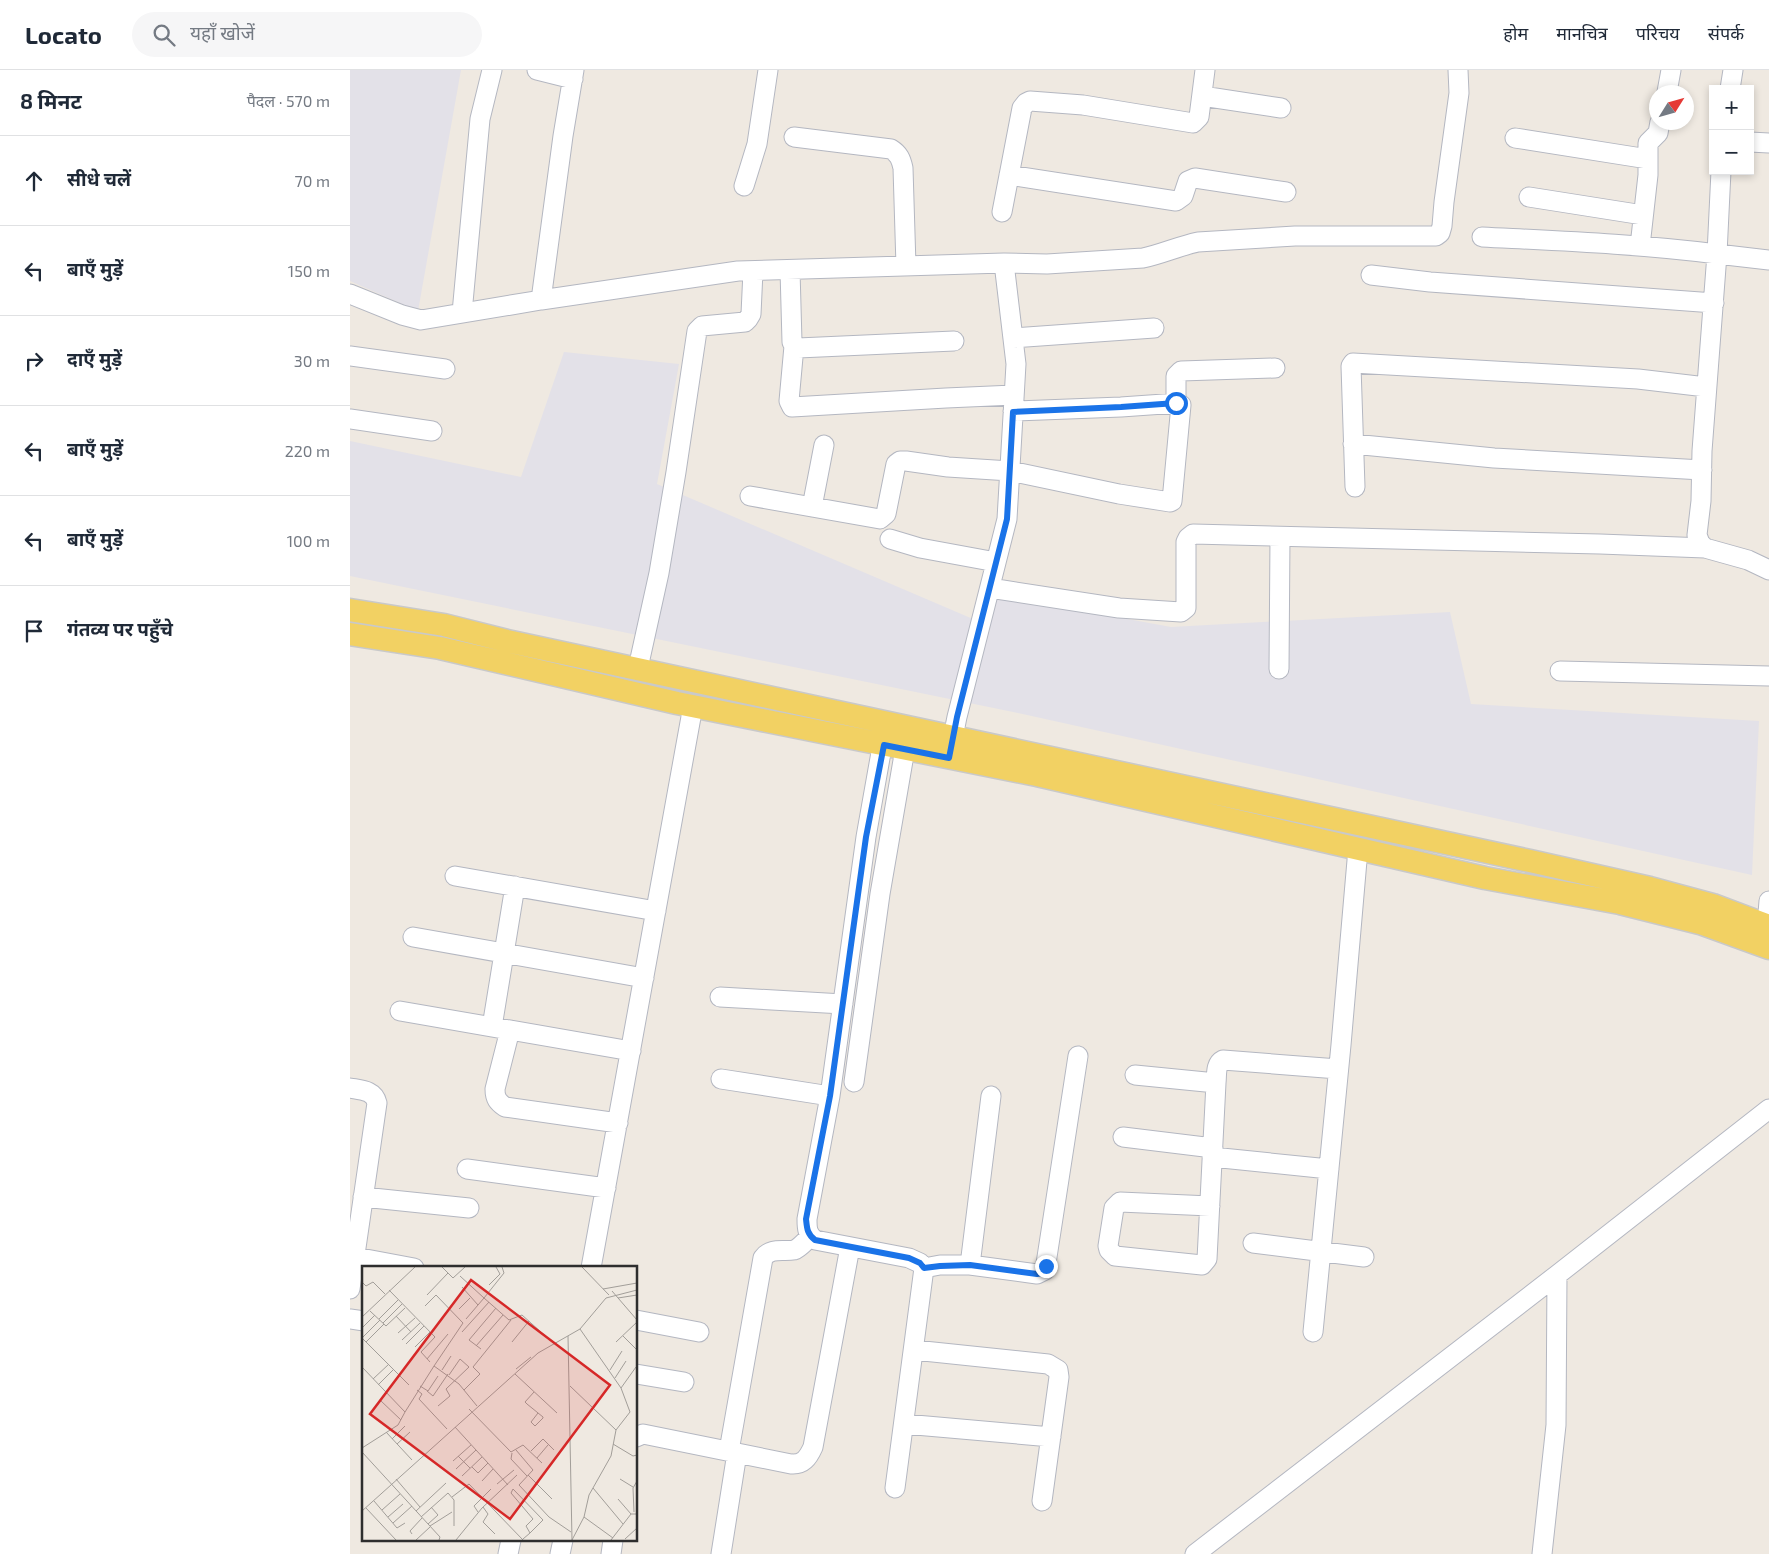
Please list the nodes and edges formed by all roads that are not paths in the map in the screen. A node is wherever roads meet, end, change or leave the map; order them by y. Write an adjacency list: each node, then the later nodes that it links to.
1 (492, 70): 38 (street)
2 (537, 70): 8 (street)
3 (768, 70): 21 (street)
4 (1205, 70): 11 (street)
5 (1458, 70): 30 (street)
6 (1671, 70): 9 (street)
7 (1733, 70): 10 (street)
8 (573, 75): 36 (street)
9 (1668, 85)
10 (1731, 85)
11 (1202, 96): 12 (street); 19 (street)
12 (1281, 108)
13 (1658, 130): 18 (street)
14 (794, 137): 31 (street)
15 (1515, 138): 18 (street)
16 (1754, 142): 17 (street)
17 (1769, 144)
18 (1648, 159): 25 (street)
19 (1009, 175): 22 (street); 24 (street)
20 (1721, 175): 28 (street)
21 (744, 186)
22 (1286, 192)
23 (1529, 197): 25 (street)
24 (1002, 212)
25 (1643, 215): 27 (street)
26 (1482, 237): 27 (street)
27 (1640, 246): 28 (street)
28 (1717, 254): 29 (street); 37 (street)
29 (1769, 260)
30 (1004, 263): 31 (street); 40 (street)
31 (906, 266): 32 (street)
32 (790, 270): 33 (street); 42 (street)
33 (753, 271): 36 (street); 68 (street)
34 (1371, 274): 37 (street)
35 (350, 294): 38 (street)
36 (541, 300): 38 (street)
37 (1714, 303): 46 (street)
38 (462, 313)
39 (1154, 328): 40 (street)
40 (1013, 338): 47 (street)
41 (954, 341): 42 (street)
42 (794, 346): 47 (street)
43 (350, 356): 45 (street)
44 (1275, 368): 48 (street)
45 (445, 369)
46 (1706, 387): 51 (street); 53 (street)
47 (1014, 403): 48 (street); 54 (street)
48 (1176, 403): 54 (street)
49 (350, 419): 50 (street)
50 (432, 431)
51 (1353, 444): 53 (street); 55 (street)
52 (824, 445): 57 (street)
53 (1702, 470): 60 (street)
54 (1010, 471): 57 (street); 61 (street)
55 (1355, 487)
56 (750, 496): 57 (street)
57 (812, 507)
58 (1280, 537): 60 (street); 63 (street); 69 (street)
59 (890, 539): 61 (street)
60 (1705, 548): 62 (street)
61 (996, 562): 63 (street)
62 (1769, 570)
63 (990, 588): 74 (street)
64 (350, 610): 65 (main road)
65 (444, 625): 67 (street); 68 (main road)
66 (350, 634): 67 (main road)
67 (440, 648): 72 (main road)
68 (638, 668): 73 (main road)
69 (1279, 669)
70 (1560, 671): 71 (street)
71 (1769, 676)
72 (693, 706): 75 (main road); 83 (street)
73 (886, 721): 74 (main road); 75 (street)
74 (954, 736): 76 (street); 77 (main road)
75 (894, 747): 76 (main road); 90 (street); 98 (street)
76 (949, 758): 78 (main road)
77 (1431, 839): 79 (street); 84 (main road)
78 (1358, 849): 79 (main road); 95 (street)
79 (1426, 865): 86 (main road)
80 (455, 876): 81 (street)
81 (515, 886): 83 (street); 87 (street)
82 (1769, 901): 84 (street)
83 (656, 911): 88 (street)
84 (1768, 926)
85 (413, 937): 87 (street)
86 (1769, 948)
87 (504, 953): 88 (street); 92 (street)
88 (644, 978): 93 (street)
89 (720, 997): 90 (street)
90 (843, 1004): 101 (street)
91 (400, 1011): 92 (street)
92 (501, 1028): 93 (street); 104 (street)
93 (631, 1051): 104 (street)
94 (1078, 1056): 119 (street)
95 (1338, 1070): 99 (street); 108 (street)
96 (1135, 1075): 99 (street)
97 (720, 1079): 101 (street)
98 (854, 1082)
99 (1216, 1083): 106 (street)
100 (350, 1088): 110 (street)
101 (830, 1096): 113 (street)
102 (992, 1096): 119 (street)
103 (1769, 1109): 123 (street)
104 (618, 1123): 109 (street)
105 (1123, 1137): 106 (street)
106 (1212, 1153): 108 (street); 111 (street)
107 (467, 1169): 109 (street)
108 (1329, 1169): 116 (street)
109 (606, 1188): 121 (street)
110 (363, 1197): 112 (street); 117 (street)
111 (1210, 1206): 111 (street)
112 (470, 1208)
113 (810, 1236): 115 (street); 134 (street)
114 (1253, 1242): 116 (street)
115 (850, 1247): 122 (street); 134 (street)
116 (1320, 1252): 118 (street); 127 (street)
117 (352, 1256): 120 (street); 124 (street)
118 (1364, 1257)
119 (970, 1265): 122 (street)
120 (404, 1266)
121 (591, 1266)
122 (924, 1268): 128 (street)
123 (1557, 1275): 138 (street); 139 (street)
124 (350, 1289)
125 (638, 1320): 126 (street)
126 (699, 1332)
127 (1312, 1332)
128 (914, 1350): 131 (street); 133 (street)
129 (638, 1374): 130 (street)
130 (684, 1382)
131 (904, 1424): 133 (street); 135 (street)
132 (638, 1435): 134 (street)
133 (1051, 1437): 136 (street)
134 (733, 1452): 137 (street)
135 (895, 1488)
136 (1042, 1501)
137 (722, 1554)
138 (1195, 1554)
139 (1542, 1554)

